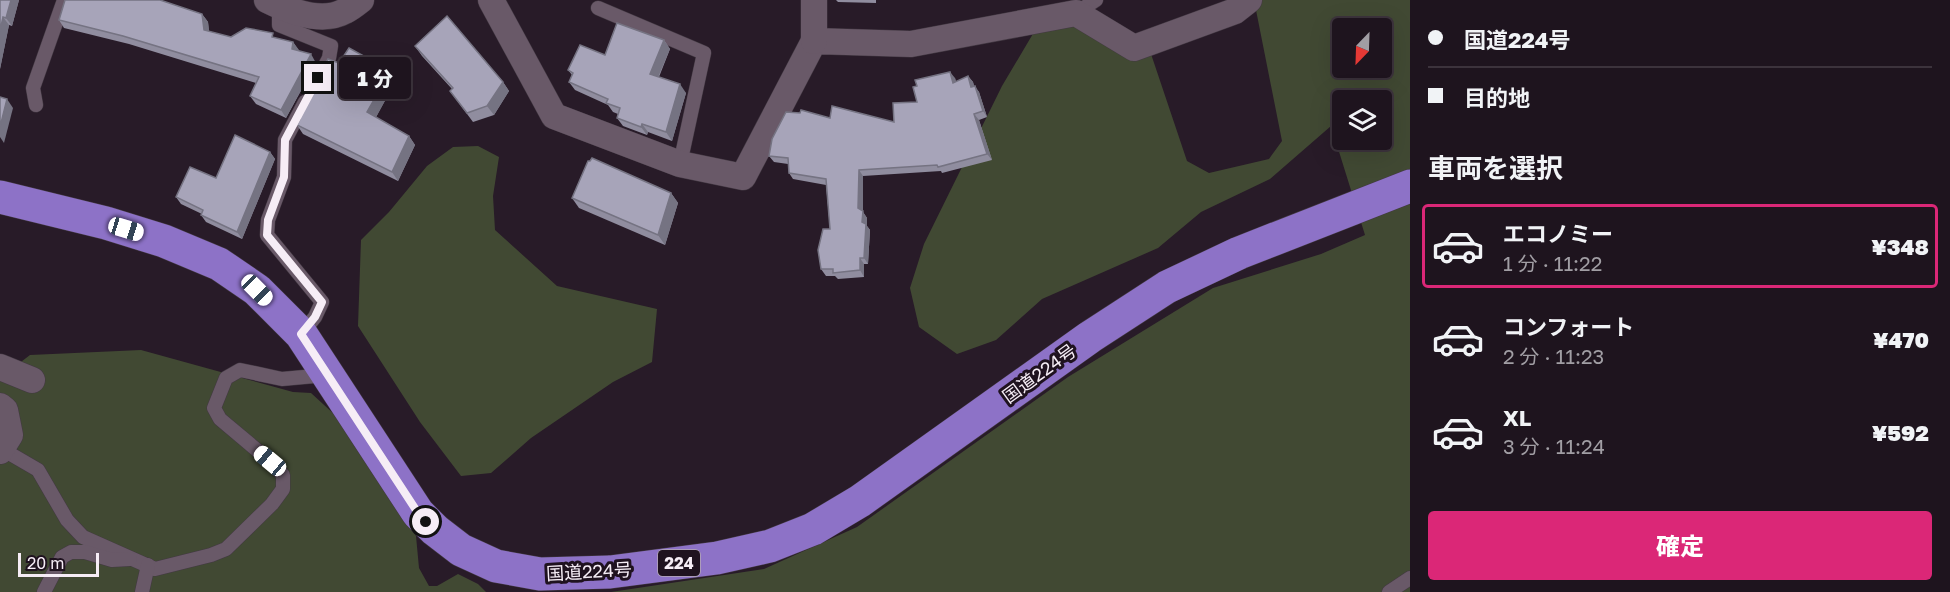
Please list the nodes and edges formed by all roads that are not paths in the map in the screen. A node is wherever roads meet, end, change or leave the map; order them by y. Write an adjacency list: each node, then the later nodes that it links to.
1 (64, 0): 10 (lane)
2 (361, 0): 6 (street)
3 (491, 0): 11 (street)
4 (814, 0): 9 (street)
5 (1249, 0): 7 (street)
6 (273, 3): 14 (lane)
7 (1086, 6): 9 (street)
8 (598, 8): 11 (lane)
9 (814, 41): 11 (street)
10 (36, 105)
11 (680, 164)
12 (1410, 186): 16 (highway, 国道224号 / 224)
13 (0, 196): 14 (highway, 国道224号 / 224)
14 (301, 334): 16 (highway, 国道224号 / 224)
15 (0, 367): 17 (street)
16 (328, 374): 21 (lane)
17 (32, 380)
18 (0, 406): 19 (street)
19 (1, 450): 20 (lane)
20 (132, 559): 21 (lane); 23 (lane)
21 (148, 566): 24 (lane)
22 (1410, 578): 25 (lane)
23 (44, 592)
24 (142, 592)
25 (1389, 592)

